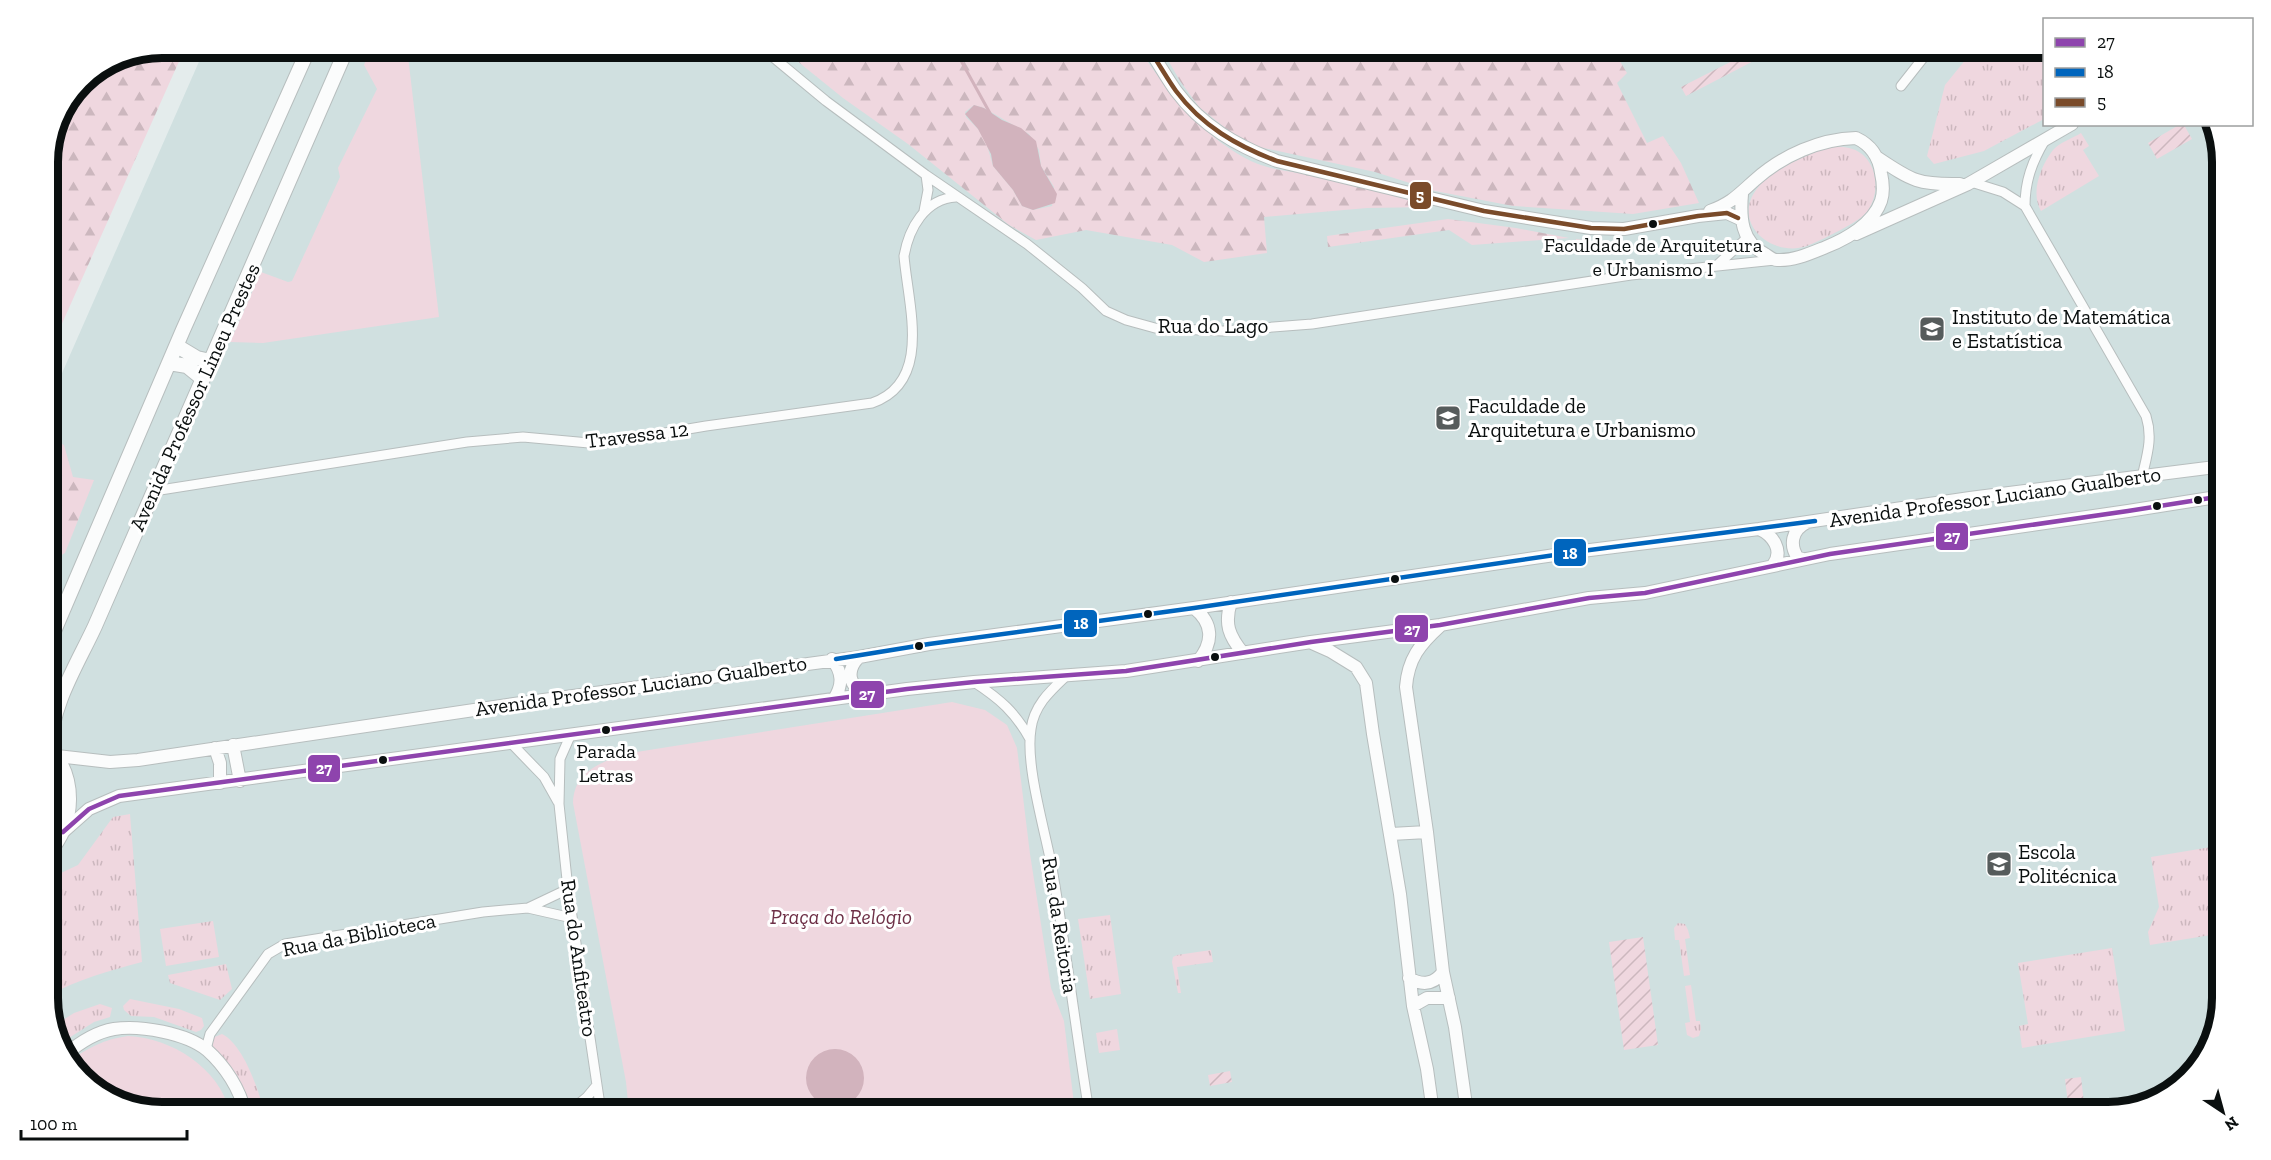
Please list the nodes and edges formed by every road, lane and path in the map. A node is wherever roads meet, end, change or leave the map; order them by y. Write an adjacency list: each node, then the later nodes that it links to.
1 (305, 58): 22 (main road, Avenida Professor Lineu Prestes)
2 (343, 58): 23 (main road, Avenida Professor Lineu Prestes)
3 (774, 58): 10 (street, Rua do Lago)
4 (1155, 58): 16 (street)
5 (1923, 58): 6 (street)
6 (1901, 87)
7 (2069, 126): 8 (street)
8 (2045, 140): 11 (street); 14 (street)
9 (1878, 158): 11 (street); 12 (street); 19 (street)
10 (926, 176): 13 (street, Rua do Lago); 15 (street, Travessa 12)
11 (1970, 183): 14 (street); 19 (street)
12 (1742, 194): 16 (street); 17 (street)
13 (956, 197): 15 (street); 21 (street, Rua do Lago)
14 (2025, 206): 27 (street)
15 (924, 211): 28 (street, Travessa 12)
16 (1698, 216): 17 (street)
17 (1740, 219): 18 (street)
18 (1747, 238): 20 (street); 21 (street)
19 (1846, 238): 20 (street)
20 (1776, 260): 21 (street, Rua do Lago)
21 (1716, 266)
22 (177, 346): 23 (main road); 24 (main road, Avenida Professor Lineu Prestes)
23 (210, 361): 25 (main road, Avenida Professor Lineu Prestes)
24 (169, 363): 25 (main road); 36 (main road, Avenida Professor Lineu Prestes)
25 (202, 379): 28 (main road, Avenida Professor Lineu Prestes)
26 (2212, 467): 27 (street, Avenida Professor Luciano Gualberto)
27 (2142, 477): 30 (street, Avenida Professor Luciano Gualberto)
28 (154, 491): 47 (main road, Avenida Professor Lineu Prestes)
29 (2212, 498): 32 (street, Avenida Professor Luciano Gualberto)
30 (1807, 522): 31 (street, Avenida Professor Luciano Gualberto); 32 (street)
31 (1759, 529): 33 (street); 34 (street, Avenida Professor Luciano Gualberto)
32 (1803, 559): 33 (street, Avenida Professor Luciano Gualberto)
33 (1773, 565): 37 (street, Avenida Professor Luciano Gualberto)
34 (1231, 602): 35 (street, Avenida Professor Luciano Gualberto); 39 (street)
35 (1194, 608): 40 (street, Avenida Professor Luciano Gualberto); 42 (street)
36 (59, 619)
37 (1440, 625): 38 (street, Avenida Professor Luciano Gualberto); 59 (street)
38 (1311, 642): 39 (street, Avenida Professor Luciano Gualberto); 60 (street)
39 (1243, 653): 42 (street, Avenida Professor Luciano Gualberto)
40 (859, 657): 41 (street, Avenida Professor Luciano Gualberto); 45 (street)
41 (832, 659): 46 (street); 51 (street, Avenida Professor Luciano Gualberto)
42 (1198, 661): 43 (street, Avenida Professor Luciano Gualberto)
43 (1065, 677): 44 (street, Avenida Professor Luciano Gualberto); 49 (street, Rua da Reitoria)
44 (974, 682): 45 (street, Avenida Professor Luciano Gualberto); 49 (street, Rua da Reitoria)
45 (867, 695): 46 (street, Avenida Professor Luciano Gualberto)
46 (834, 699): 48 (street, Avenida Professor Luciano Gualberto)
47 (59, 704)
48 (570, 734): 50 (street, Avenida Professor Luciano Gualberto); 57 (street, Rua do Anfiteatro)
49 (1030, 739): 75 (street, Rua da Reitoria)
50 (511, 743): 55 (street, Avenida Professor Luciano Gualberto); 57 (street, Rua do Anfiteatro)
51 (233, 745): 52 (street, Avenida Professor Luciano Gualberto); 55 (street)
52 (215, 748): 53 (street, Avenida Professor Luciano Gualberto); 56 (street)
53 (59, 751)
54 (59, 763): 58 (main road)
55 (240, 781): 56 (street, Avenida Professor Luciano Gualberto)
56 (220, 783): 58 (street, Avenida Professor Luciano Gualberto)
57 (559, 804): 62 (street, Rua do Anfiteatro)
58 (63, 832): 61 (main road)
59 (1427, 832): 60 (street); 65 (street)
60 (1391, 834): 66 (street)
61 (59, 838)
62 (568, 889): 63 (street, Rua da Biblioteca); 64 (street, Rua do Anfiteatro)
63 (528, 908): 64 (street, Rua da Biblioteca); 70 (street, Rua da Biblioteca)
64 (572, 918): 71 (street, Rua do Anfiteatro)
65 (1443, 972): 66 (street); 67 (street)
66 (1410, 978): 68 (street)
67 (1449, 998): 68 (street); 77 (street)
68 (1413, 1006): 76 (street)
69 (72, 1049): 70 (street)
70 (206, 1049): 72 (street)
71 (597, 1085): 73 (street); 74 (street, Rua do Anfiteatro)
72 (243, 1102)
73 (581, 1102)
74 (600, 1102)
75 (1087, 1102)
76 (1432, 1102)
77 (1465, 1102)

